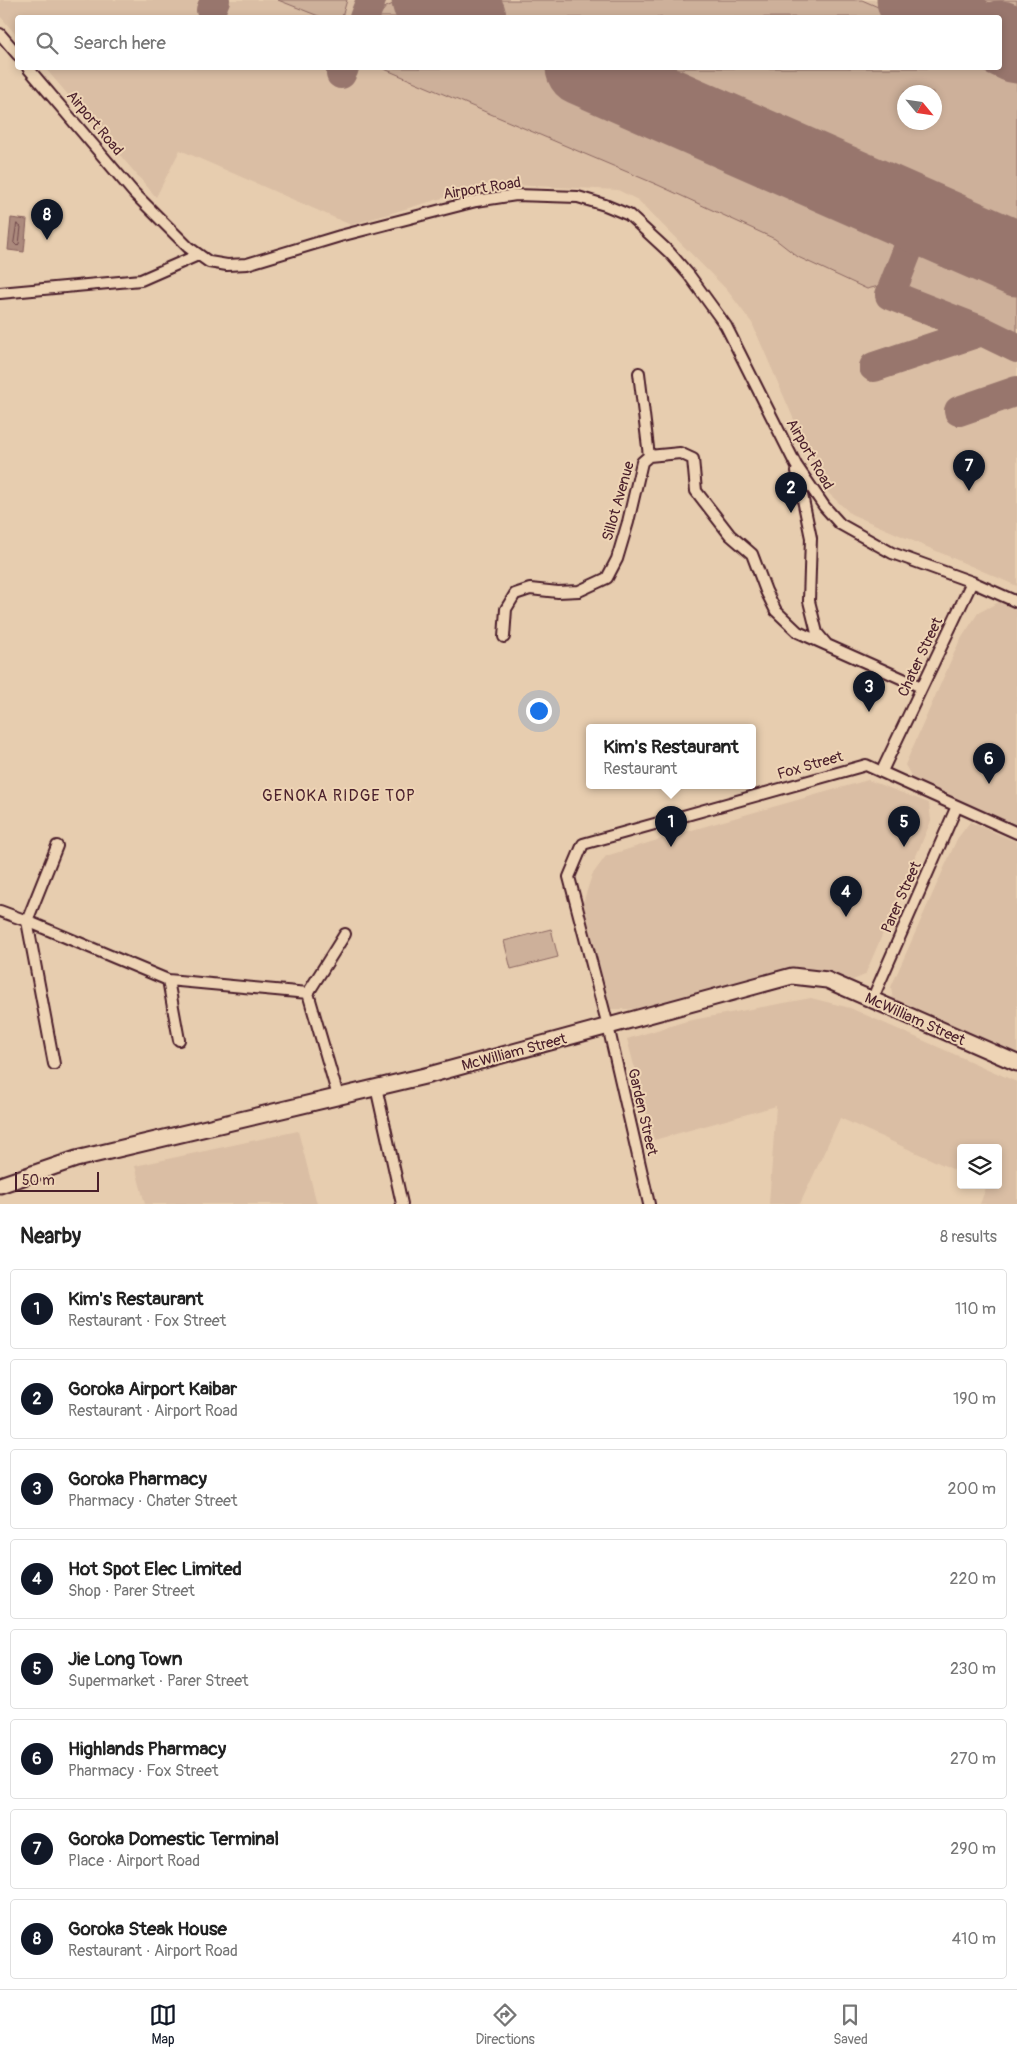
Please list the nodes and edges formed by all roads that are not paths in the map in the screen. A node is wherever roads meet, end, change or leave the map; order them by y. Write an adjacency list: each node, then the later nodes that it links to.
1 (0, 34): 2 (street)
2 (15, 52)
3 (30, 70): 4 (street, Airport Road)
4 (198, 255): 5 (street); 8 (street, Airport Road)
5 (0, 293)
6 (640, 373): 7 (street)
7 (648, 456): 11 (street, Sillot Avenue); 12 (street, Sillot Avenue)
8 (796, 465): 9 (street, Airport Road); 12 (street)
9 (972, 582): 10 (street, Airport Road); 13 (street, Chater Street)
10 (1017, 602)
11 (504, 637)
12 (827, 645): 13 (street)
13 (921, 688): 14 (street, Chater Street)
14 (882, 771): 15 (street, Fox Street); 24 (street, Fox Street)
15 (957, 806): 16 (street, Fox Street); 23 (street, Parer Street)
16 (1017, 833)
17 (57, 846): 19 (street)
18 (0, 911): 19 (street)
19 (27, 921): 21 (street); 27 (street)
20 (345, 934): 22 (street)
21 (168, 980): 22 (street); 25 (street)
22 (308, 993): 29 (street)
23 (872, 1000): 24 (street, McWilliam Street); 26 (street, McWilliam Street)
24 (608, 1026): 28 (street, McWilliam Street); 32 (street, Garden Street)
25 (179, 1040)
26 (1017, 1063)
27 (54, 1064)
28 (376, 1088): 29 (street, McWilliam Street); 31 (street)
29 (338, 1096): 30 (street, McWilliam Street)
30 (0, 1185)
31 (402, 1204)
32 (649, 1204)

